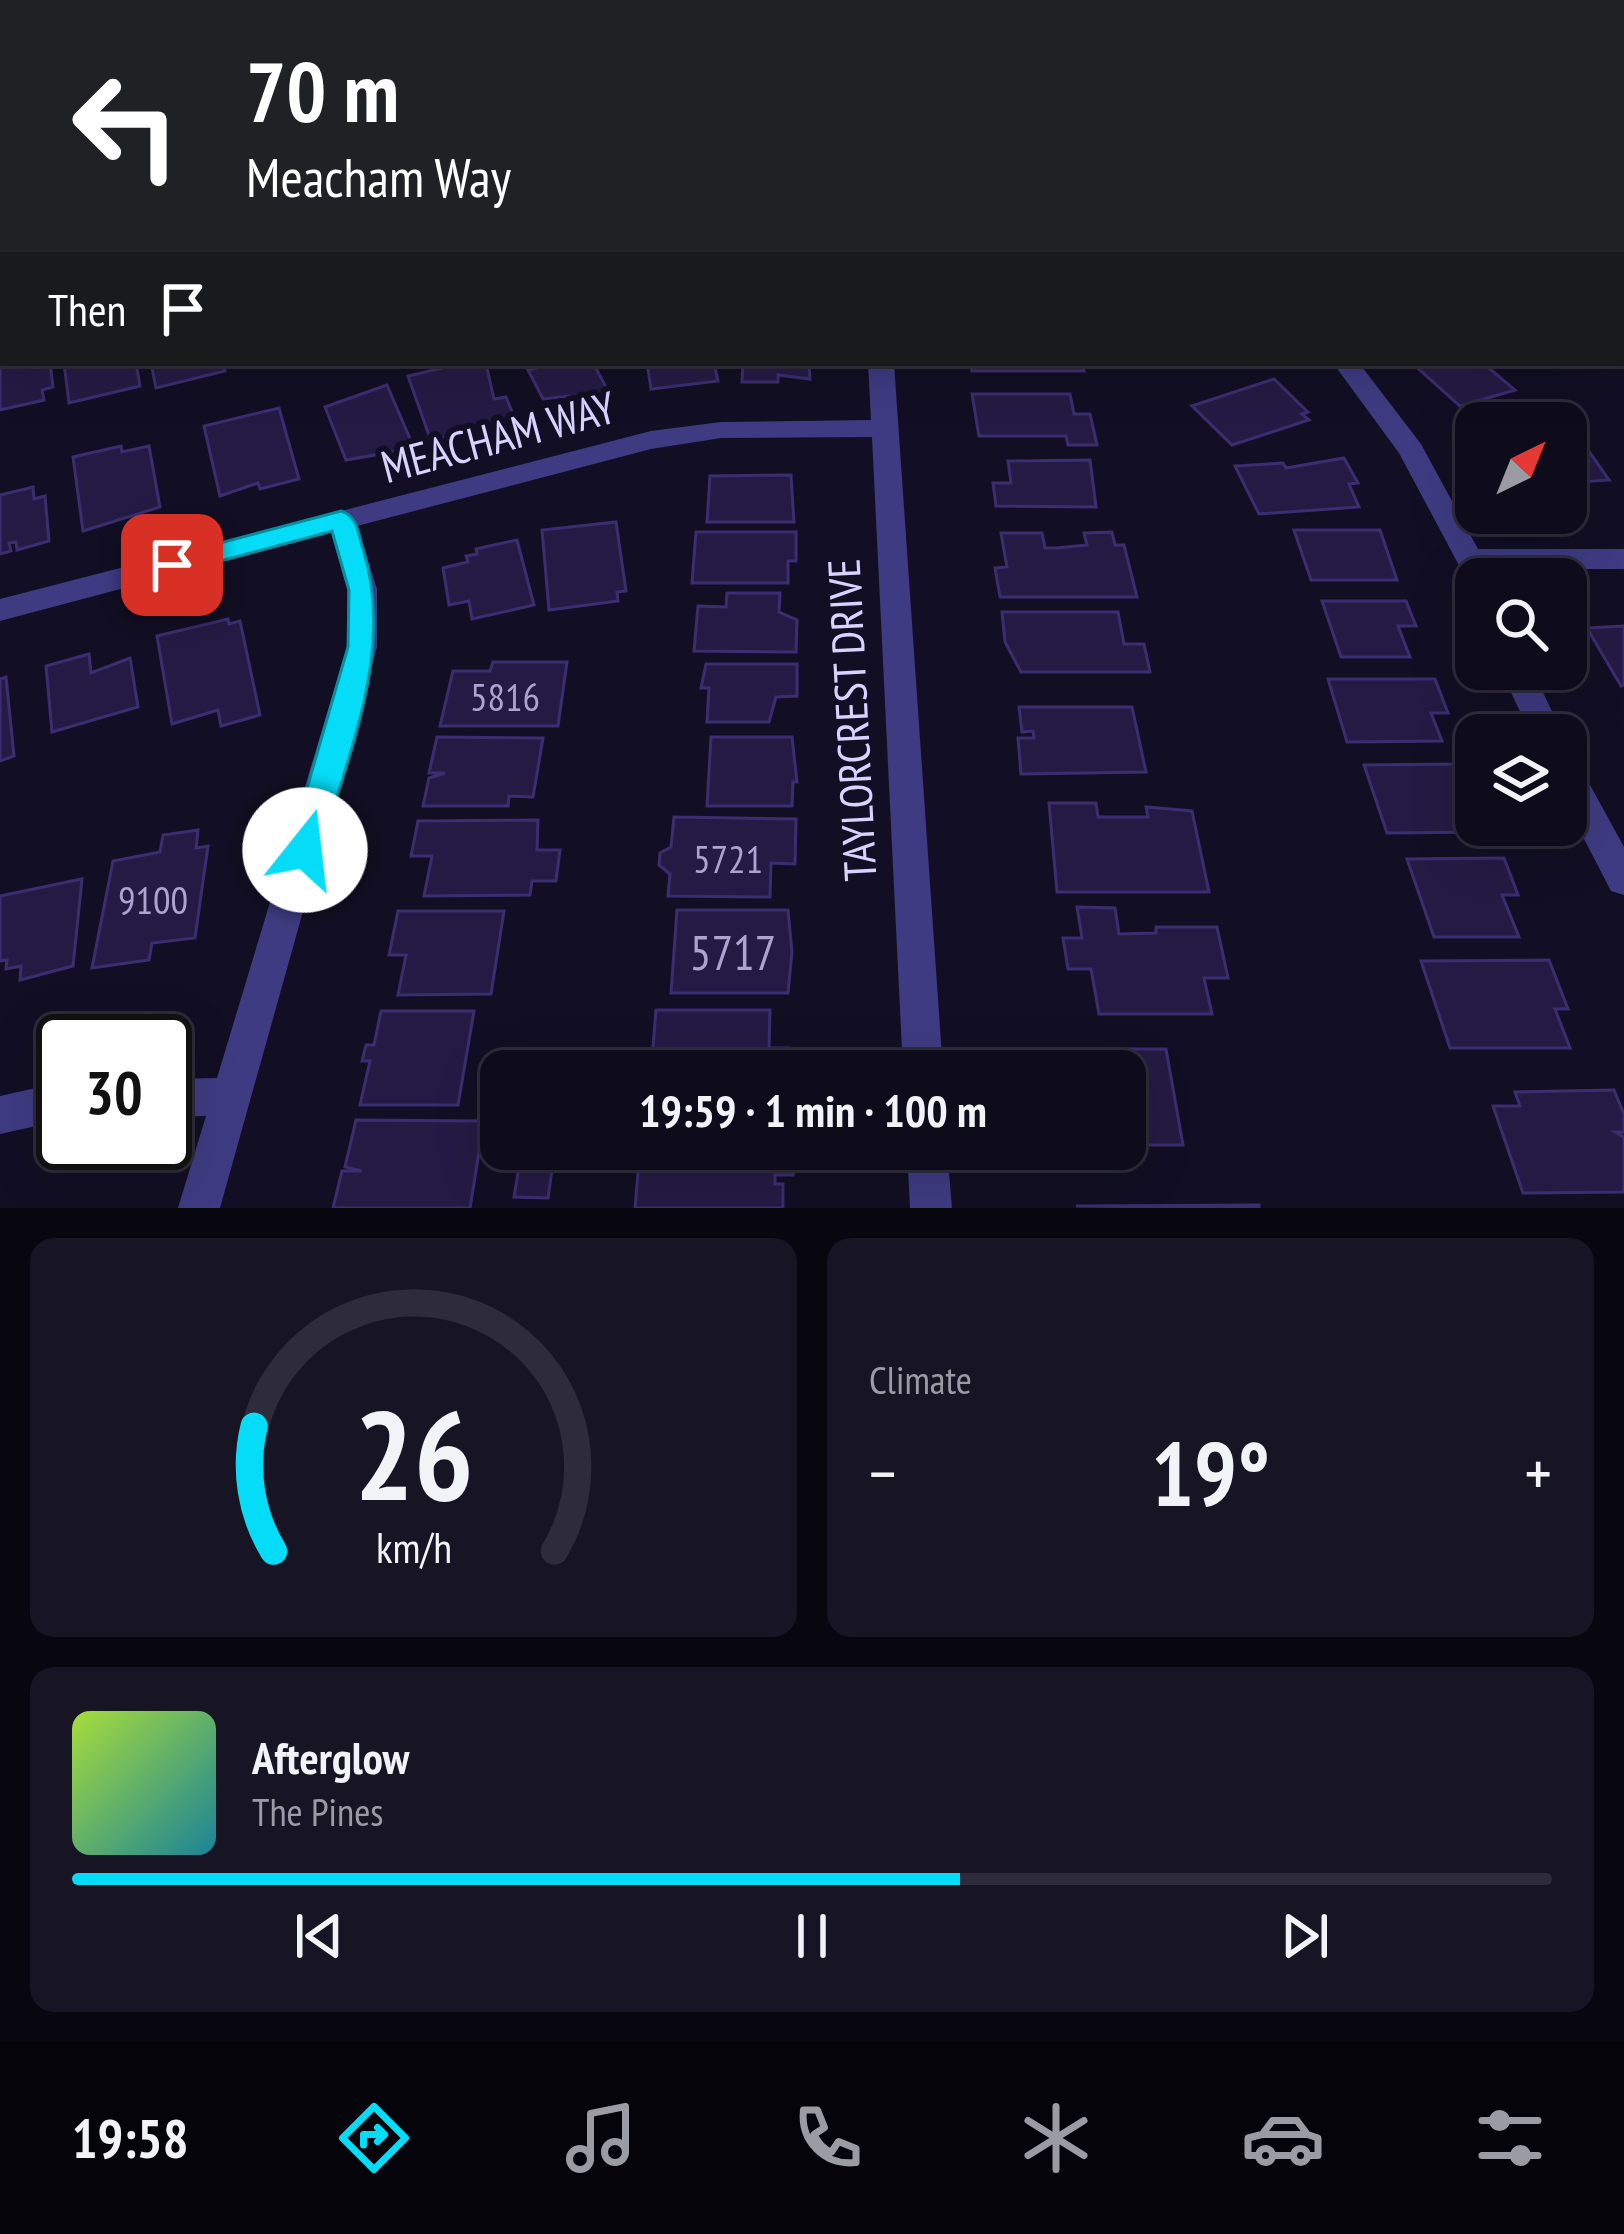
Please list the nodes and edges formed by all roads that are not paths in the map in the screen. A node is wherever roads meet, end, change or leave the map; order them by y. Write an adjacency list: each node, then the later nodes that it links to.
1 (881, 366): 3 (street, TAYLORCREST DRIVE)
2 (1348, 366): 5 (street)
3 (884, 428): 4 (street, MEACHAM WAY); 11 (street, TAYLORCREST DRIVE)
4 (341, 520): 8 (street, MEACHAM WAY); 12 (street)
5 (1470, 558)
6 (1624, 559): 7 (street)
7 (1587, 562)
8 (0, 610)
9 (1587, 811): 10 (street)
10 (1624, 880)
11 (922, 1050)
12 (230, 1097): 13 (street); 17 (street)
13 (192, 1098)
14 (36, 1107): 15 (street)
15 (0, 1115)
16 (928, 1170): 18 (street)
17 (200, 1208)
18 (931, 1208)

